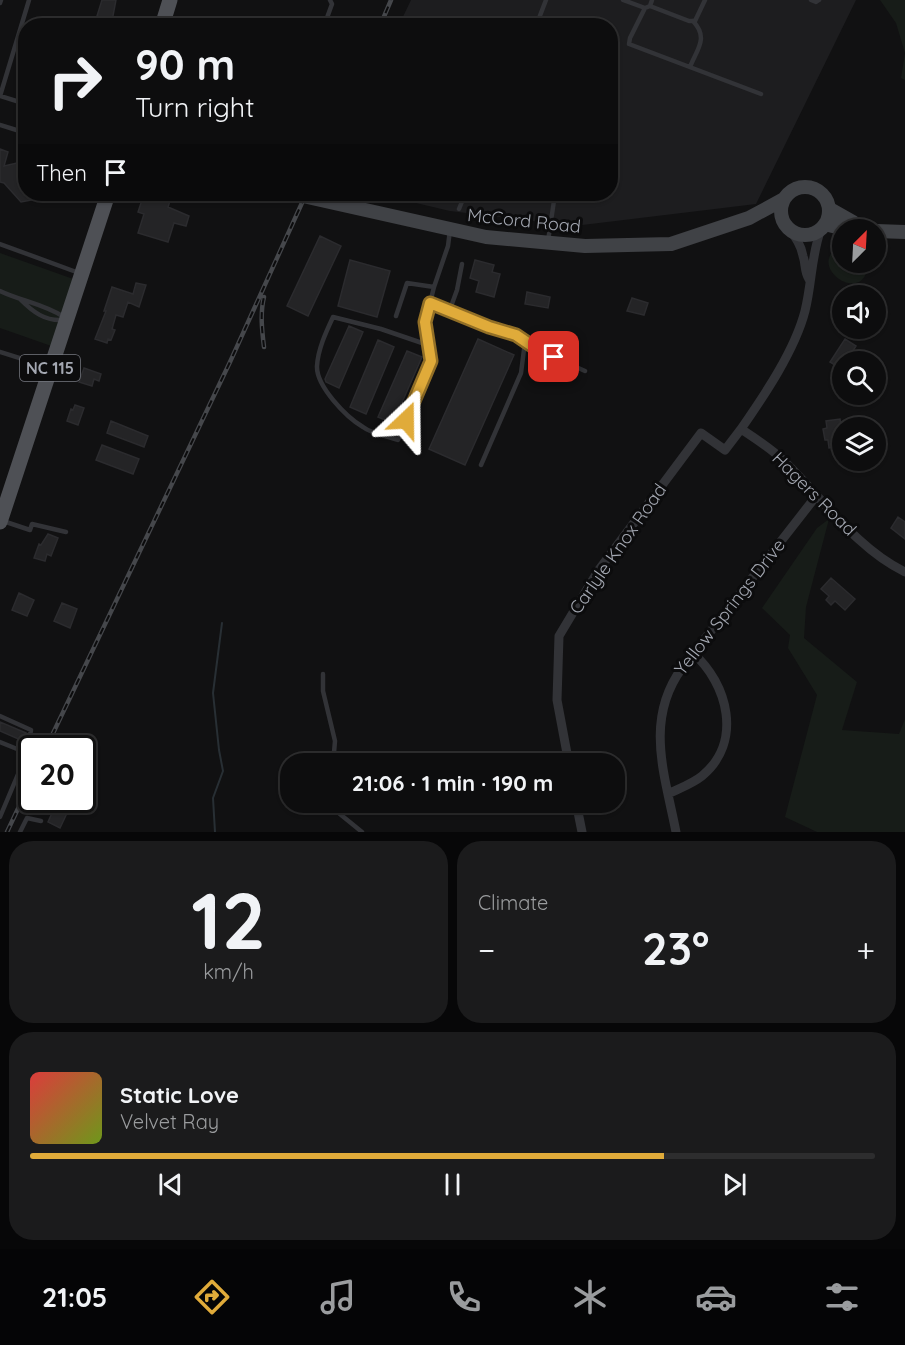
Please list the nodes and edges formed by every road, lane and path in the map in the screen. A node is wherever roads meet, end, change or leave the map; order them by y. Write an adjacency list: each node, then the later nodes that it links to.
1 (29, 0): 10 (lane)
2 (171, 0): 11 (main road)
3 (330, 0): 12 (lane)
4 (546, 0): 13 (lane)
5 (623, 0): 9 (lane)
6 (705, 0): 14 (lane)
7 (811, 0): 8 (lane)
8 (819, 0)
9 (649, 5): 14 (lane); 16 (lane)
10 (24, 18)
11 (165, 18)
12 (327, 18)
13 (539, 18)
14 (693, 21): 16 (lane)
15 (18, 36): 18 (lane)
16 (690, 67): 17 (lane)
17 (761, 94)
18 (0, 96): 19 (lane)
19 (18, 102)
20 (0, 125): 21 (lane)
21 (18, 131)
22 (784, 199): 28 (street, McCord Road); 29 (street, McCord Road); 31 (street)
23 (106, 201): 40 (main road, NC 115)
24 (324, 201): 34 (street, McCord Road)
25 (462, 201): 27 (lane)
26 (554, 201): 37 (lane)
27 (459, 208)
28 (830, 209): 30 (street, McCord Road); 32 (street)
29 (749, 218): 31 (street, McCord Road); 37 (street, McCord Road)
30 (848, 219)
31 (786, 226): 32 (street, McCord Road); 41 (street)
32 (823, 227): 33 (street, McCord Road); 41 (street)
33 (832, 228)
34 (450, 230): 37 (street, McCord Road); 42 (lane)
35 (886, 231): 36 (street)
36 (905, 232)
37 (548, 243)
38 (0, 244): 40 (lane)
39 (462, 264): 46 (lane)
40 (81, 274): 48 (main road, NC 115)
41 (809, 279): 54 (street)
42 (434, 287): 45 (lane); 47 (lane)
43 (0, 291): 44 (lane)
44 (21, 300): 48 (lane); 48 (lane)
45 (430, 303): 46 (lane); 50 (lane)
46 (449, 312): 49 (lane)
47 (396, 316)
48 (66, 319): 52 (main road, NC 115)
49 (525, 342): 53 (lane); 55 (lane)
50 (428, 345): 50 (lane)
51 (0, 352): 52 (lane)
52 (50, 368): 57 (main road, NC 115)
53 (585, 371)
54 (741, 429): 56 (street, Hagers Road); 67 (street, Carlyle Knox Road)
55 (481, 465)
56 (817, 495): 59 (street, Hagers Road); 60 (street, Yellow Springs Drive)
57 (0, 521): 58 (lane)
58 (66, 532)
59 (905, 572)
60 (693, 652): 69 (street, Yellow Springs Drive); 69 (street)
61 (323, 674): 66 (lane)
62 (0, 716): 63 (lane)
63 (30, 735)
64 (0, 742): 65 (lane)
65 (18, 749)
66 (334, 753)
67 (567, 753)
68 (18, 774): 72 (lane)
69 (669, 794): 77 (street, Yellow Springs Drive)
70 (339, 813): 75 (lane)
71 (578, 813): 76 (street)
72 (0, 817)
73 (41, 821): 74 (lane)
74 (20, 832)
75 (362, 832)
76 (582, 832)
77 (676, 832)

